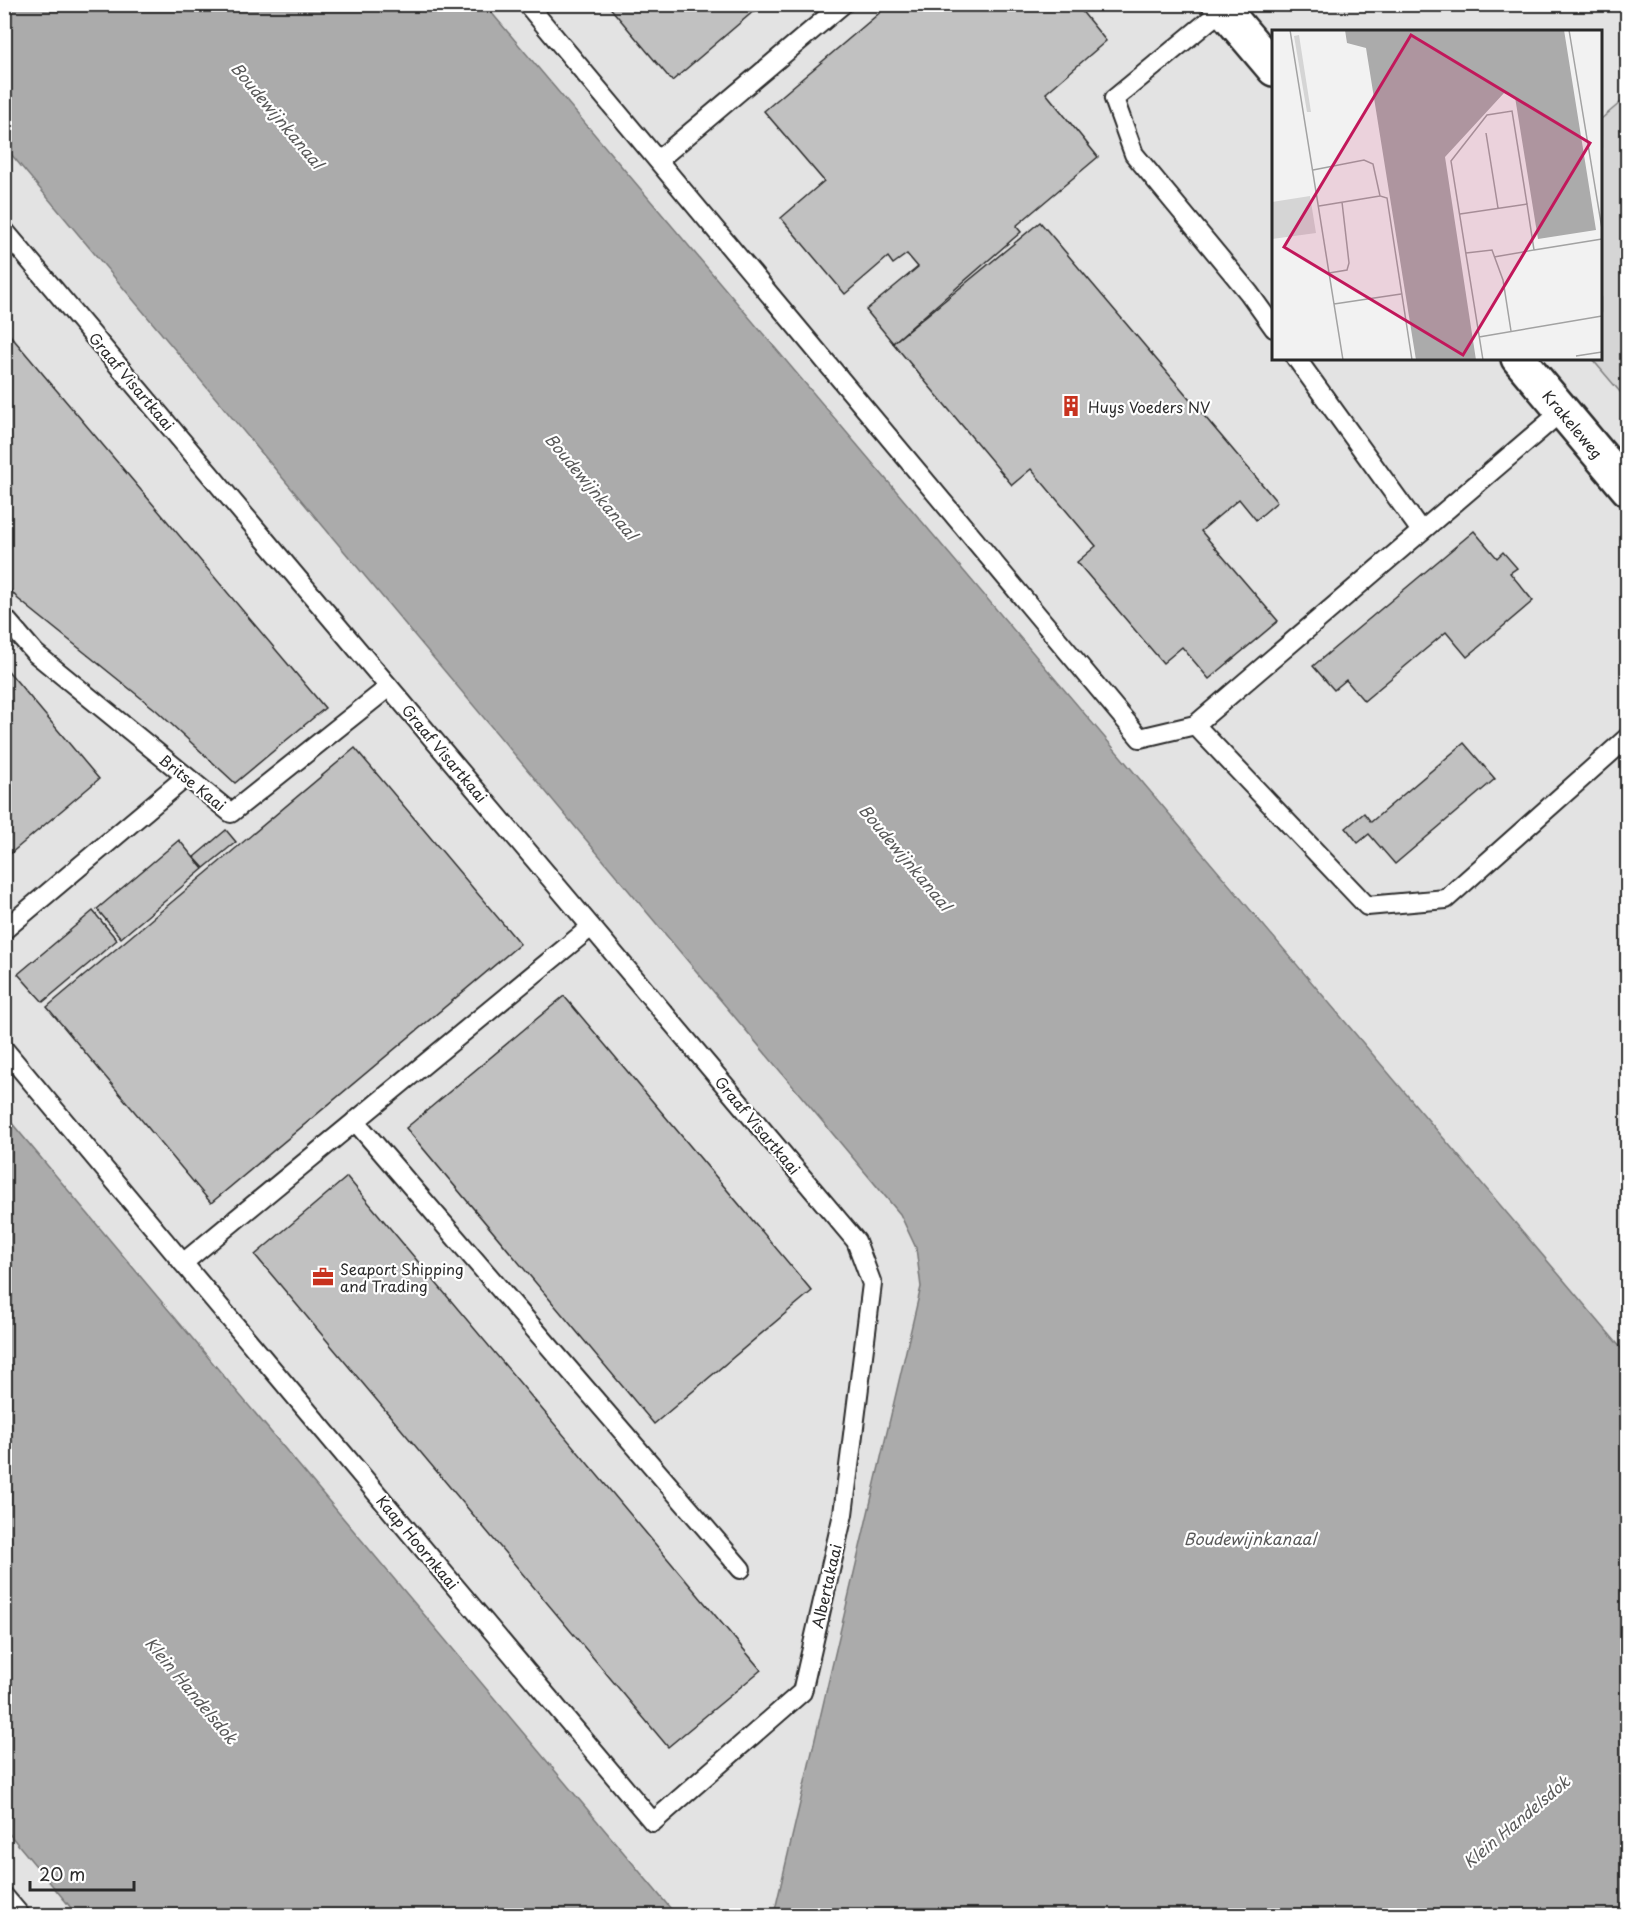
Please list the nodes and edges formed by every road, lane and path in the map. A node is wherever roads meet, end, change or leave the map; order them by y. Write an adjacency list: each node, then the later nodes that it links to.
1 (528, 4): 5 (lane)
2 (843, 4): 5 (lane)
3 (1221, 7): 4 (street); 7 (lane)
4 (1272, 67)
5 (658, 160): 15 (lane)
6 (4, 230): 14 (lane, Graaf Visartkaai)
7 (1272, 325)
8 (1297, 360): 12 (lane)
9 (1520, 360): 10 (street, Krakeleweg)
10 (1562, 411): 11 (street, Krakeleweg); 12 (lane)
11 (1628, 489)
12 (1421, 531): 15 (lane)
13 (4, 617): 17 (lane, Britse Kaai)
14 (390, 687): 17 (lane, Britse Kaai); 18 (lane, Graaf Visartkaai)
15 (1195, 724): 16 (lane)
16 (1628, 737)
17 (186, 777): 19 (lane)
18 (591, 927): 21 (lane); 23 (lane, Graaf Visartkaai)
19 (4, 930)
20 (4, 1048): 22 (lane, Kaap Hoornkaai)
21 (355, 1121): 22 (lane); 24 (lane)
22 (183, 1263): 25 (lane, Kaap Hoornkaai)
23 (872, 1284): 25 (lane, Albertakaai)
24 (741, 1569)
25 (653, 1822)
26 (4, 1896): 27 (lane)
27 (21, 1916)

